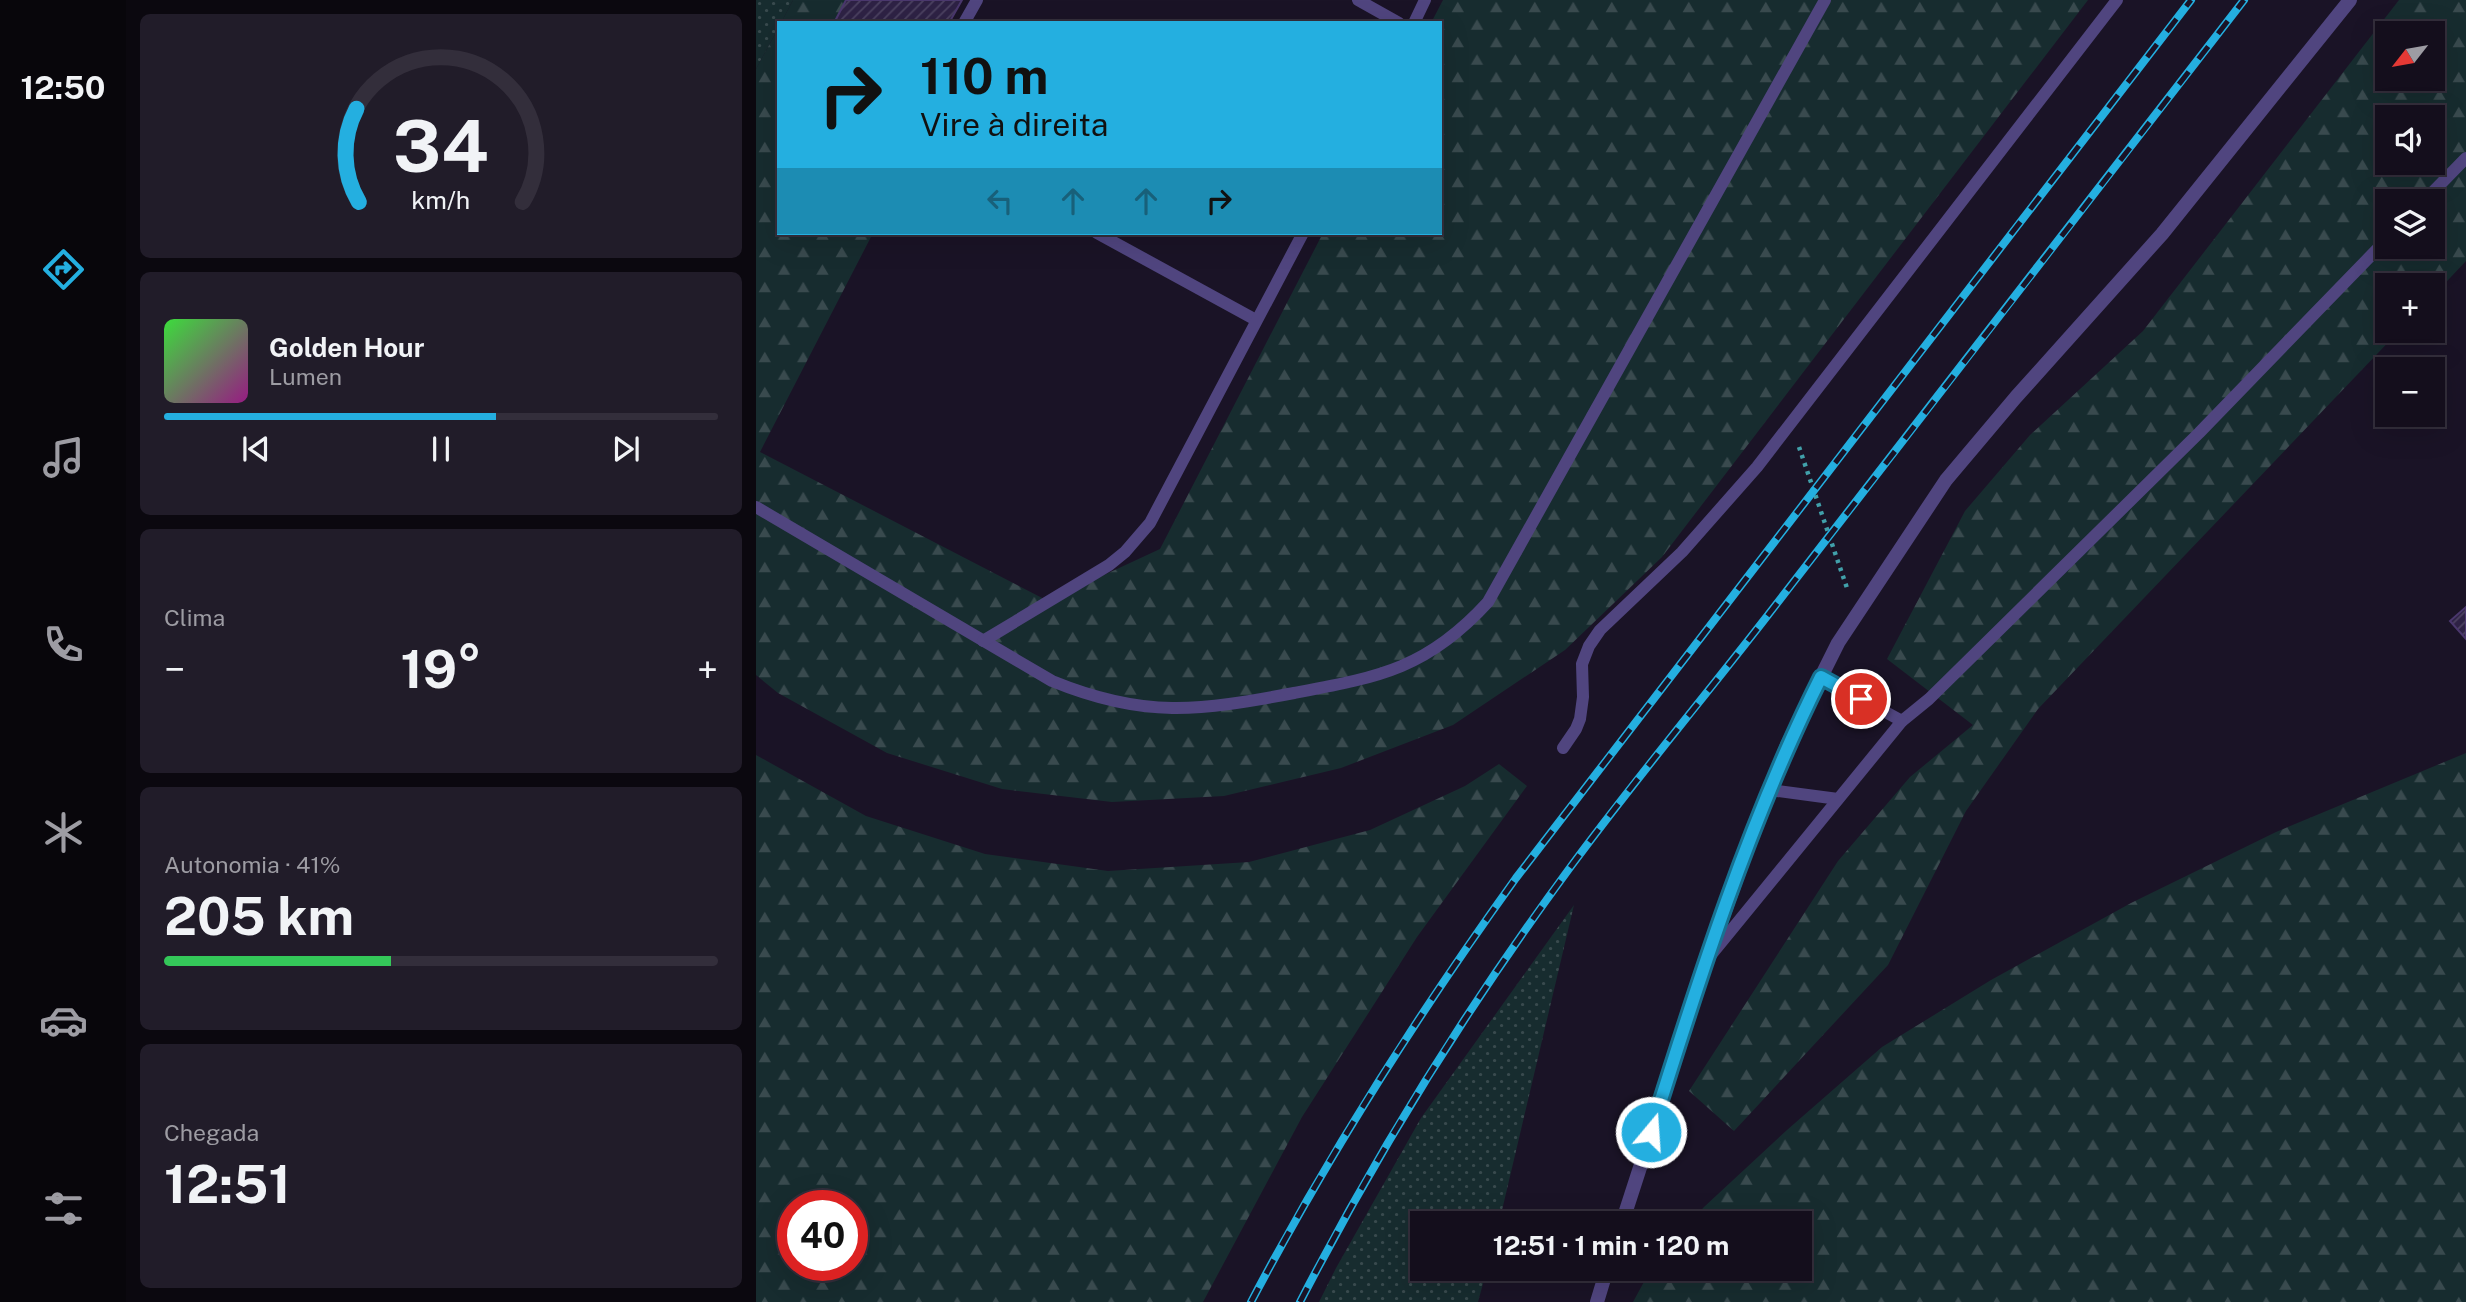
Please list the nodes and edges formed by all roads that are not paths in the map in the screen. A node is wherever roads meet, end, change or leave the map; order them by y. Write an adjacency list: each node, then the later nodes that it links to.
1 (977, 0): 7 (lane)
2 (1358, 0): 8 (lane)
3 (1426, 0): 9 (lane)
4 (1825, 0): 17 (lane)
5 (2117, 0): 20 (lane)
6 (2350, 0): 18 (street)
7 (965, 21)
8 (1395, 21)
9 (1414, 21)
10 (2466, 158): 11 (lane)
11 (2436, 189)
12 (1101, 235): 15 (lane)
13 (1302, 235): 15 (lane)
14 (2375, 251): 19 (lane)
15 (1256, 320): 17 (lane)
16 (756, 507): 17 (lane)
17 (983, 641)
18 (1821, 677): 19 (lane); 21 (street)
19 (1902, 721): 22 (lane)
20 (1563, 748)
21 (1770, 790): 22 (lane); 23 (street)
22 (1838, 799): 23 (lane)
23 (1707, 961): 24 (street)
24 (1626, 1211)
25 (1603, 1281): 26 (street)
26 (1597, 1302)

